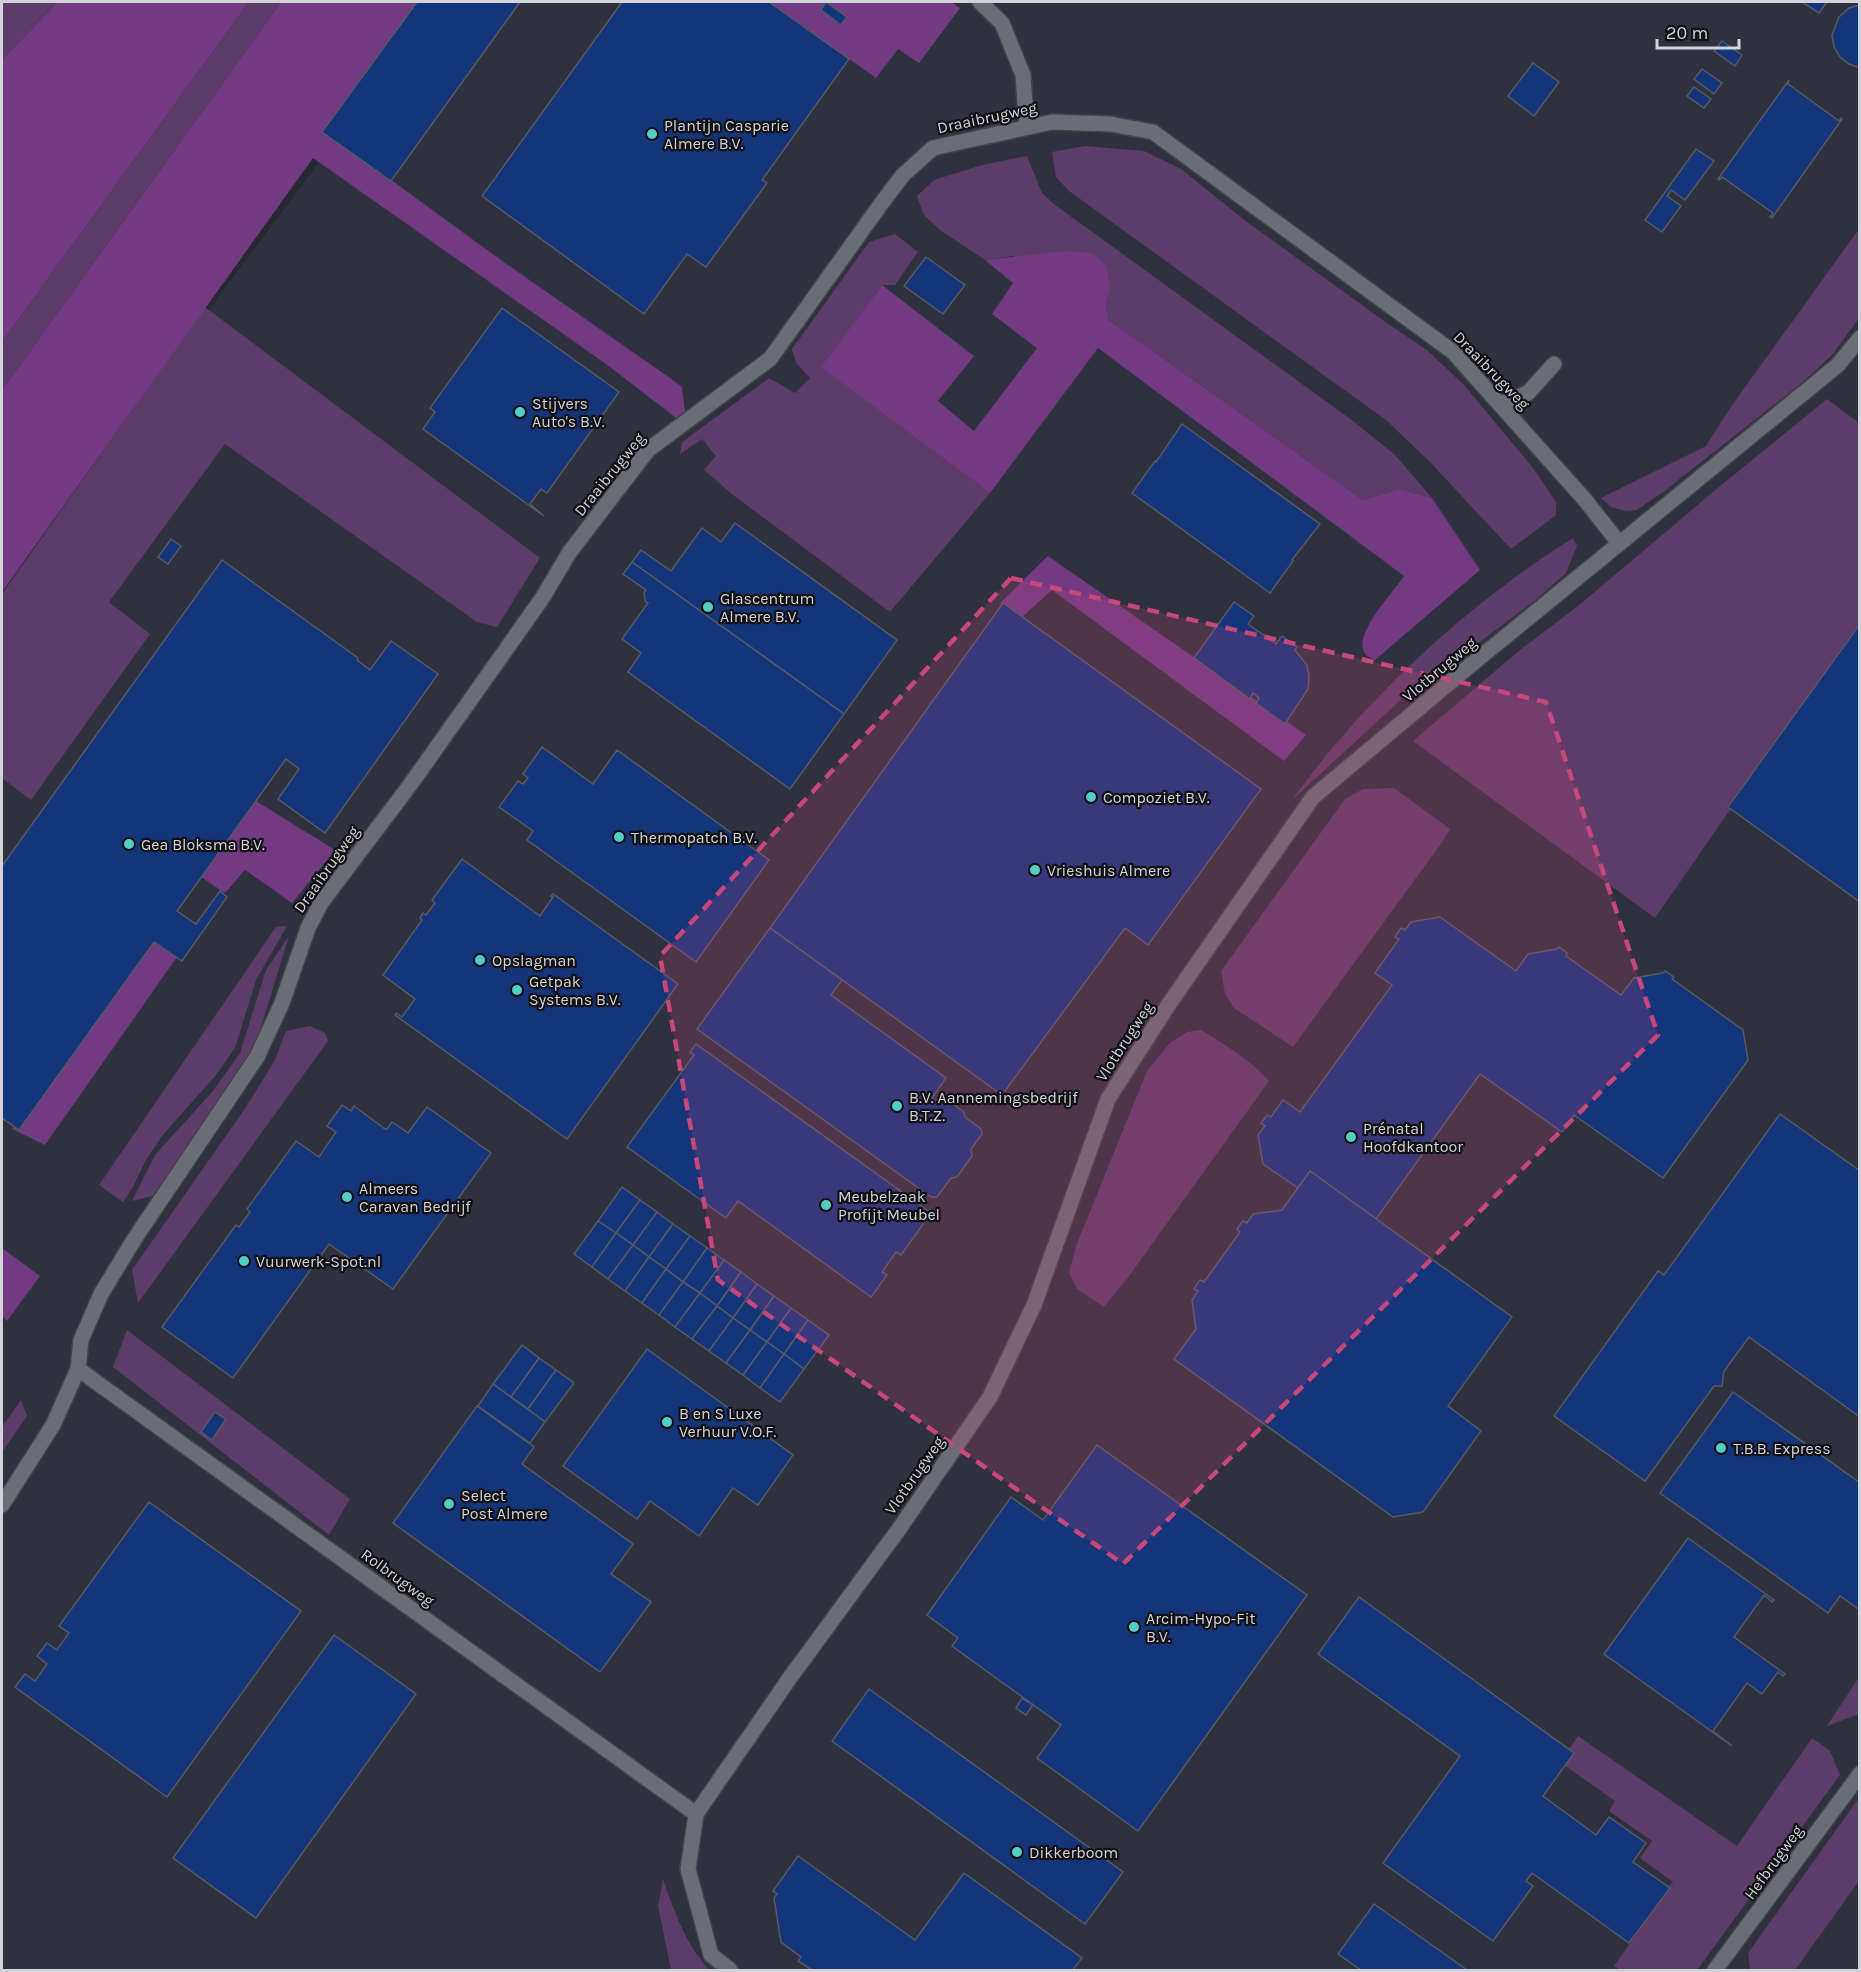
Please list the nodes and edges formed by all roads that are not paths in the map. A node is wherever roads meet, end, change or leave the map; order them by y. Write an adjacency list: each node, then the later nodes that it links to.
1 (980, 2): 2 (street)
2 (1030, 126): 5 (street, Draaibrugweg); 7 (street, Draaibrugweg)
3 (1860, 338): 6 (street, Vlotbrugweg)
4 (1554, 364): 5 (street)
5 (1501, 404): 6 (street, Draaibrugweg)
6 (1619, 543): 10 (street, Vlotbrugweg)
7 (78, 1369): 8 (street, Draaibrugweg); 10 (street, Rolbrugweg)
8 (2, 1505)
9 (1860, 1774): 12 (street, Hefbrugweg)
10 (696, 1814): 11 (street, Vlotbrugweg)
11 (730, 1971)
12 (1716, 1971)

